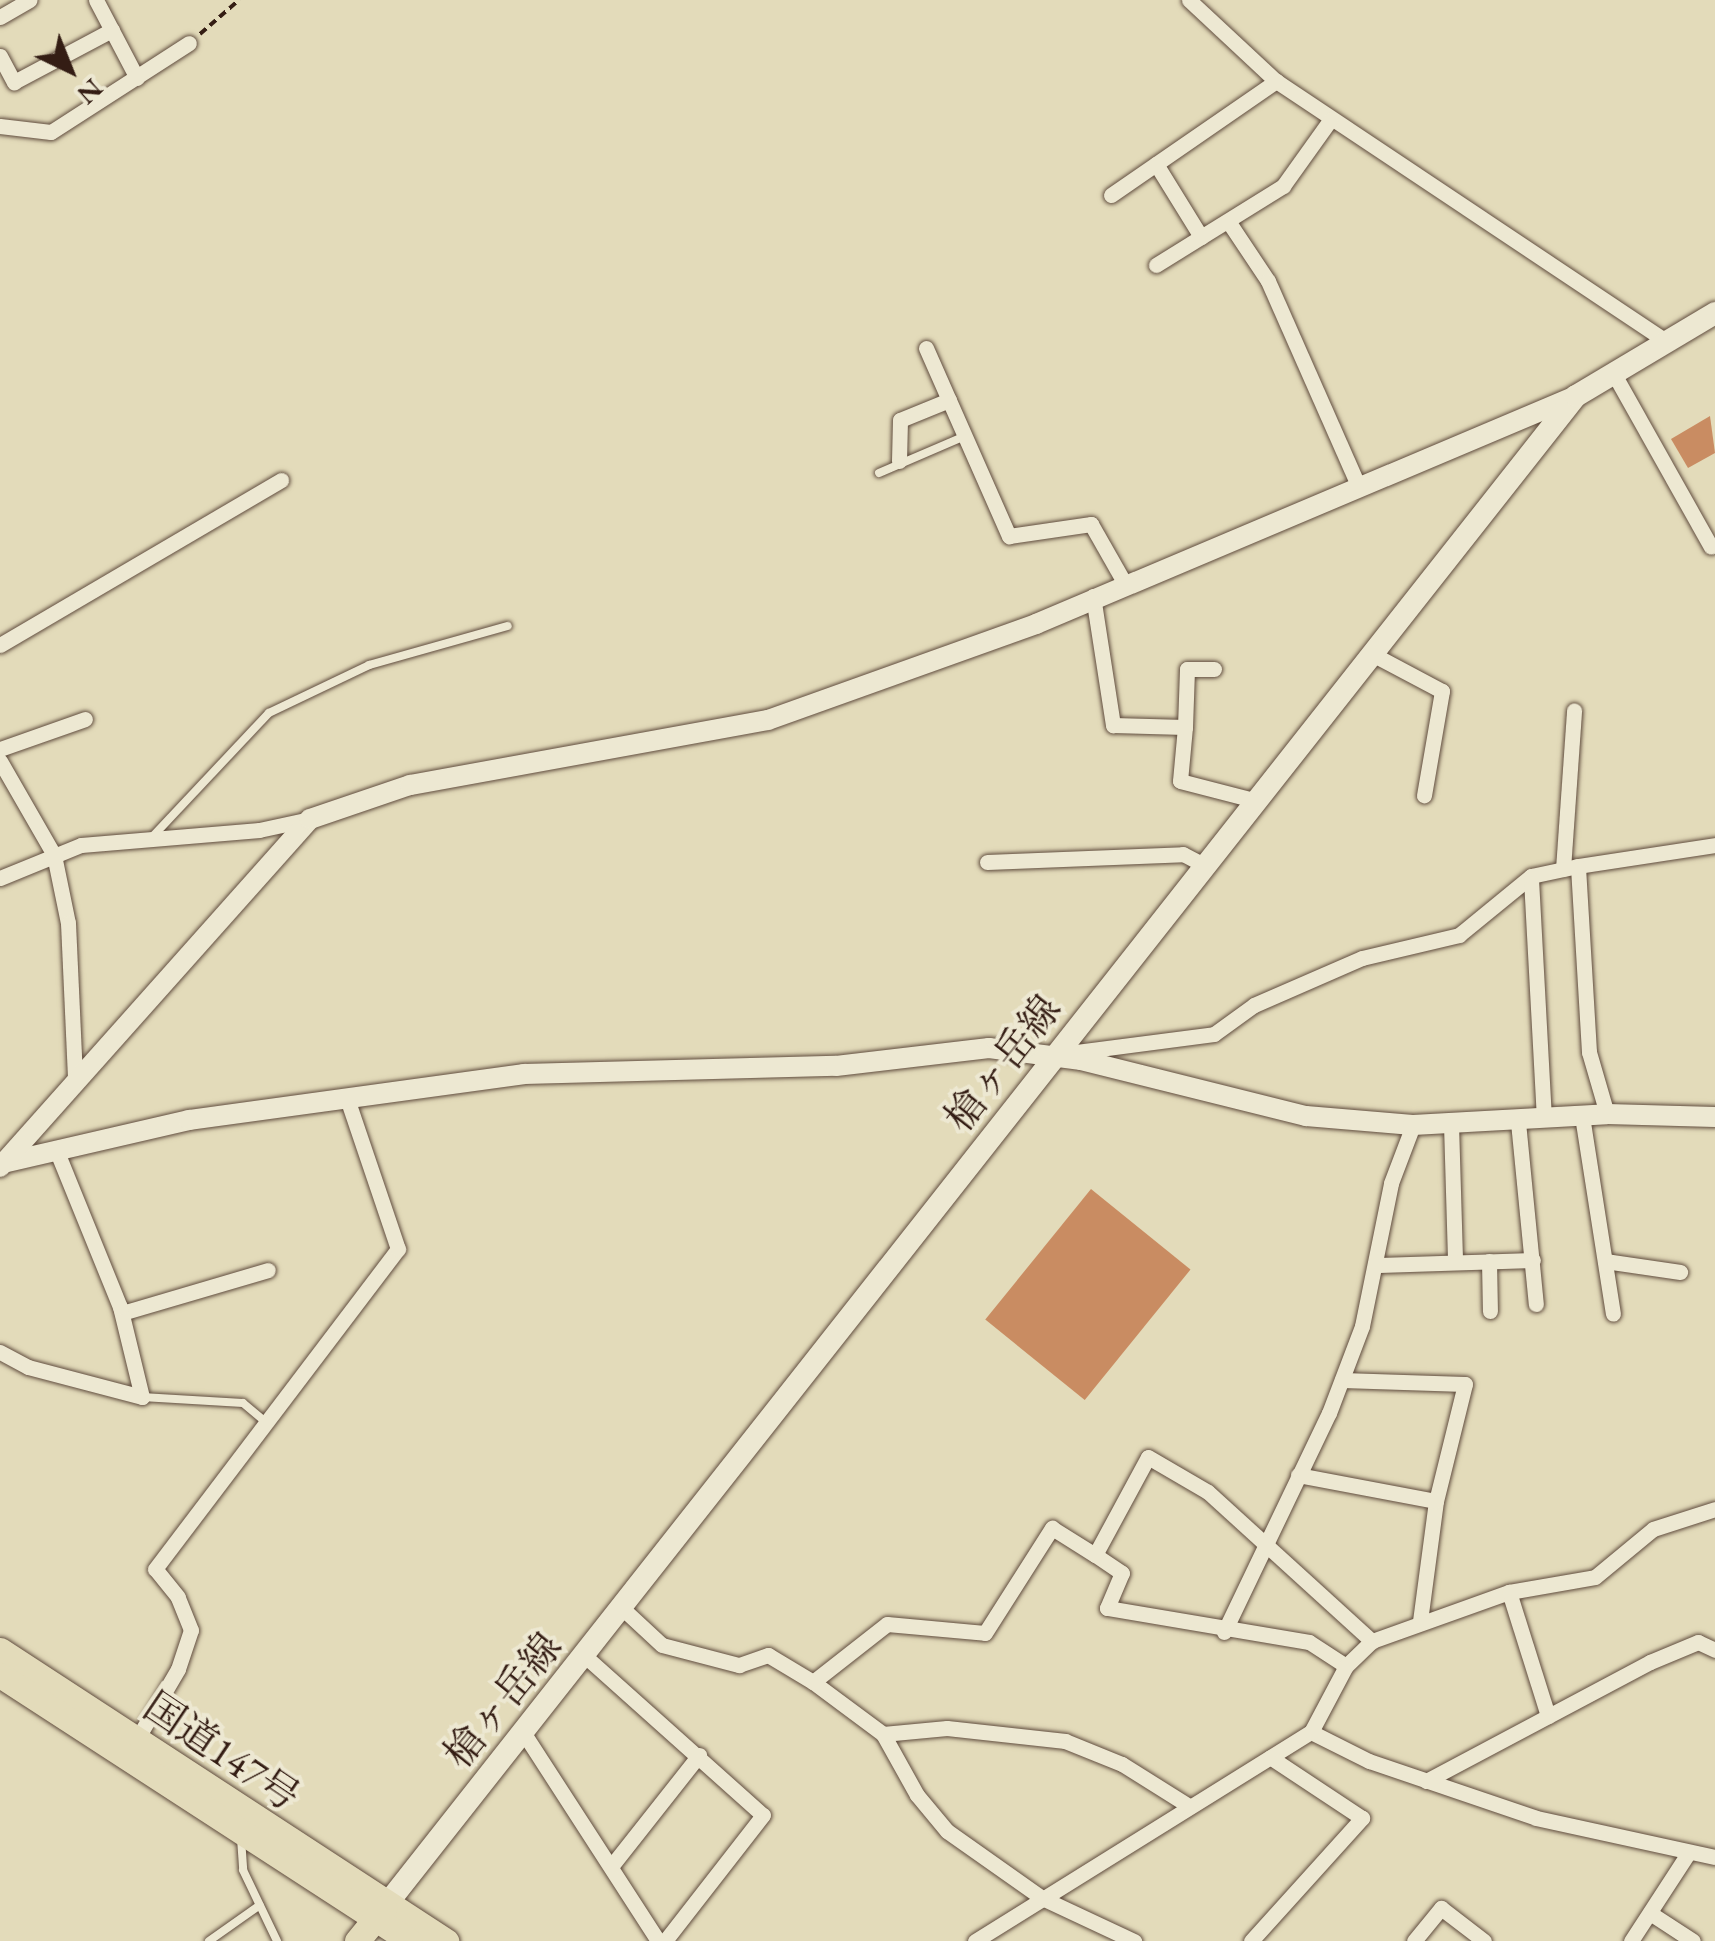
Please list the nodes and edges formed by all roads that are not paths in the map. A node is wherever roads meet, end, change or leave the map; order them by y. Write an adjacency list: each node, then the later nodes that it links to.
1 (29, 0): 4 (street)
2 (96, 0): 5 (street)
3 (1190, 0): 9 (street)
4 (0, 17)
5 (112, 30): 7 (street); 8 (street)
6 (189, 43): 8 (street)
7 (0, 56)
8 (136, 78): 11 (street)
9 (1276, 82): 10 (street); 12 (street)
10 (1331, 119): 14 (street); 18 (street)
11 (0, 126)
12 (1156, 164): 13 (street); 15 (street)
13 (1111, 196)
14 (1228, 220): 15 (street); 27 (street)
15 (1202, 237): 16 (street)
16 (1156, 265)
17 (1715, 313): 18 (main road, 槍ヶ岳線)
18 (1667, 342): 20 (main road, 槍ヶ岳線)
19 (926, 348): 22 (street)
20 (1614, 374): 21 (main road, 槍ヶ岳線); 28 (street)
21 (1576, 396): 27 (street); 33 (main road, 槍ヶ岳線)
22 (949, 400): 23 (street); 24 (street)
23 (965, 436): 24 (lane); 29 (street)
24 (899, 461): 25 (lane)
25 (878, 472)
26 (280, 480): 32 (street)
27 (1358, 485): 29 (street)
28 (1710, 546)
29 (1124, 582): 30 (street)
30 (1093, 596): 37 (street); 42 (street)
31 (508, 626): 43 (lane)
32 (0, 646)
33 (1374, 654): 40 (street); 41 (main road, 槍ヶ岳線)
34 (1214, 669): 37 (street)
35 (1574, 710): 48 (street)
36 (84, 719): 38 (street)
37 (1185, 728): 41 (street)
38 (0, 749)
39 (0, 761): 45 (street)
40 (1424, 795)
41 (1258, 800): 47 (main road, 槍ヶ岳線)
42 (310, 819): 43 (street); 52 (street)
43 (150, 839): 45 (street)
44 (1715, 845): 48 (street)
45 (54, 855): 50 (street); 52 (street)
46 (987, 862): 47 (street)
47 (1206, 866): 51 (main road, 槍ヶ岳線)
48 (1570, 868): 49 (street); 54 (street)
49 (1531, 876): 51 (street); 57 (street)
50 (0, 878)
51 (1056, 1055): 53 (street); 60 (street); 84 (main road, 槍ヶ岳線)
52 (75, 1078): 62 (street)
53 (347, 1098): 61 (street); 77 (street)
54 (1607, 1114): 55 (street); 56 (street)
55 (1582, 1116): 57 (street); 66 (street)
56 (1715, 1117)
57 (1544, 1120): 58 (street)
58 (1518, 1122): 59 (street); 63 (street)
59 (1451, 1124): 60 (street); 65 (street)
60 (1413, 1125): 67 (street)
61 (57, 1152): 62 (street); 72 (street)
62 (1, 1164)
63 (1533, 1260): 64 (street); 70 (street)
64 (1490, 1261): 65 (street); 71 (street)
65 (1455, 1262): 67 (street)
66 (1604, 1262): 69 (street); 73 (street)
67 (1379, 1265): 75 (street)
68 (268, 1270): 72 (street)
69 (1680, 1272)
70 (1536, 1304)
71 (1490, 1311)
72 (122, 1313): 76 (street)
73 (1613, 1314)
74 (0, 1352): 76 (street)
75 (1342, 1380): 78 (street); 79 (street)
76 (142, 1397): 77 (lane)
77 (266, 1422): 99 (street)
78 (1298, 1475): 79 (street); 81 (street)
79 (1436, 1501): 85 (street)
80 (1715, 1509): 83 (street)
81 (1268, 1545): 82 (street); 86 (street); 87 (street)
82 (1095, 1555): 86 (street); 93 (street)
83 (1509, 1592): 85 (street); 95 (street)
84 (622, 1608): 90 (main road, 槍ヶ岳線); 93 (street)
85 (1420, 1621): 87 (street)
86 (1224, 1632): 91 (street)
87 (1372, 1641): 91 (street)
88 (0, 1650): 94 (highway, 国道147号)
89 (1715, 1650): 95 (street)
90 (586, 1657): 96 (main road, 槍ヶ岳線); 100 (street)
91 (1346, 1666): 97 (street)
92 (0, 1675): 94 (highway, 国道147号)
93 (813, 1682): 98 (street)
94 (53, 1697): 99 (highway, 国道147号); 104 (highway, 国道147号)
95 (1548, 1716): 102 (street)
96 (523, 1732): 107 (street); 110 (main road, 槍ヶ岳線)
97 (1311, 1732): 101 (street); 102 (street)
98 (883, 1734): 103 (street); 108 (street)
99 (137, 1739): 110 (highway, 国道147号)
100 (699, 1754): 107 (street); 117 (street)
101 (1270, 1757): 103 (street); 120 (street)
102 (1426, 1781): 105 (street)
103 (1189, 1806): 108 (street)
104 (240, 1831): 109 (lane); 110 (highway, 国道147号)
105 (1689, 1852): 106 (street); 111 (street)
106 (1715, 1856)
107 (613, 1864): 117 (street)
108 (1042, 1898): 118 (street); 119 (street)
109 (260, 1905): 112 (lane); 113 (lane)
110 (381, 1911): 114 (highway); 115 (highway); 116 (highway)
111 (1650, 1913): 123 (street); 124 (street)
112 (209, 1941)
113 (277, 1941)
114 (356, 1941)
115 (410, 1941)
116 (446, 1941)
117 (661, 1941)
118 (975, 1941)
119 (1134, 1941)
120 (1251, 1941)
121 (1414, 1941): 122 (street)
122 (1484, 1941)
123 (1631, 1941)
124 (1693, 1941)

